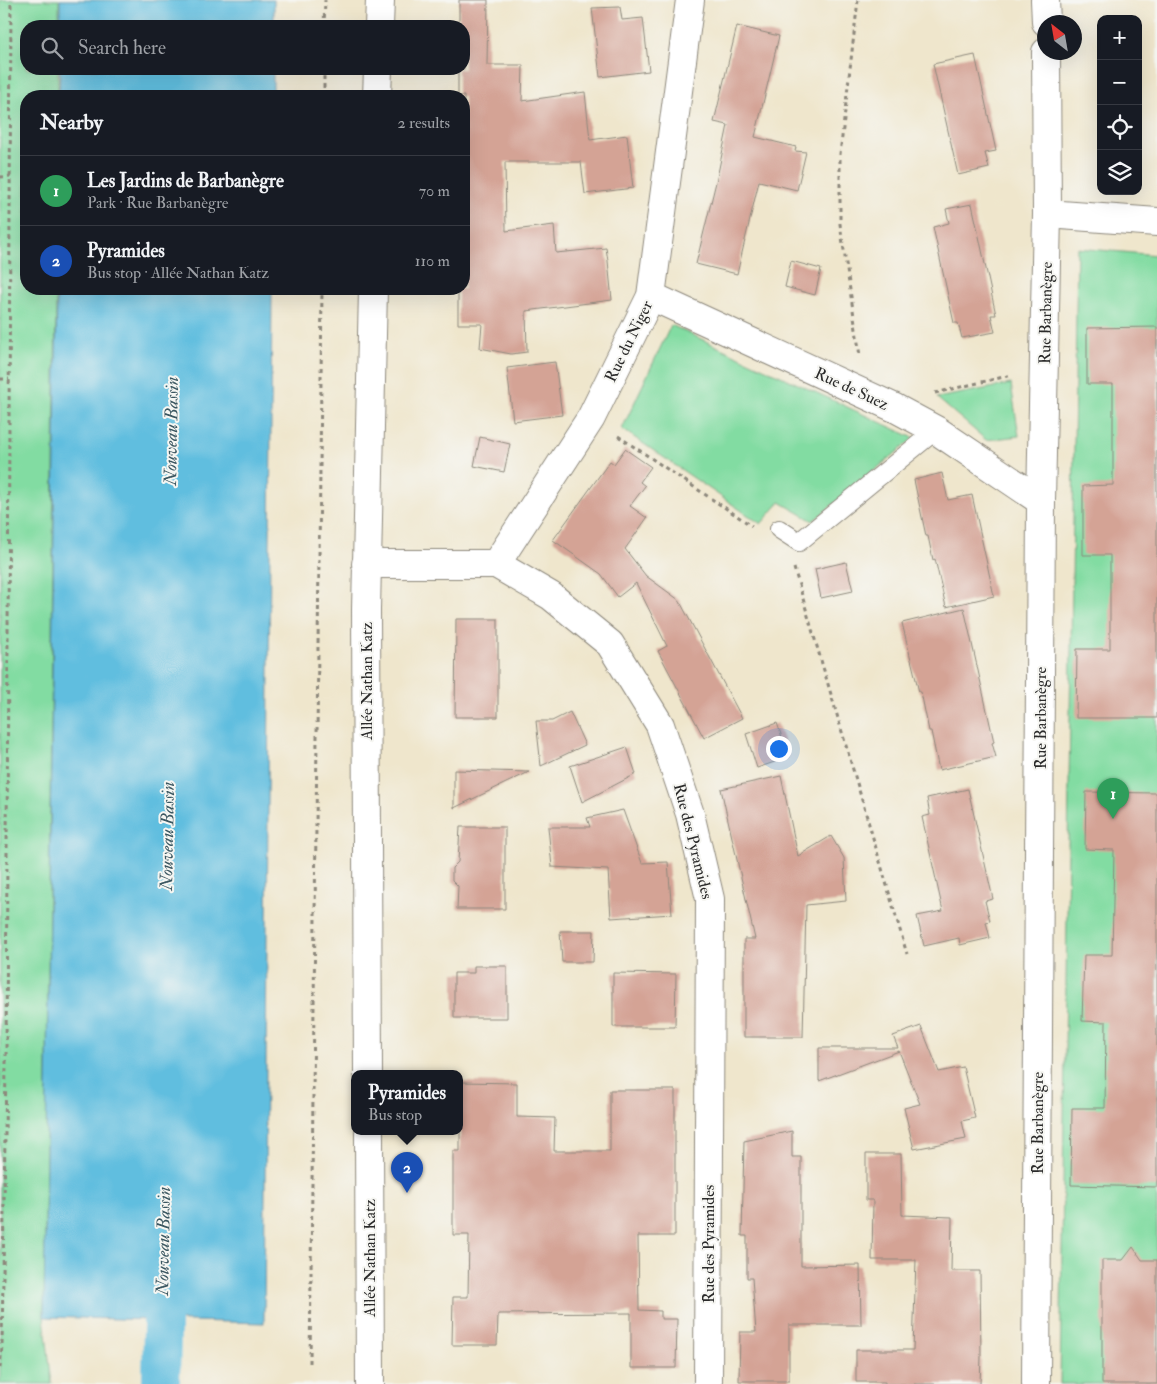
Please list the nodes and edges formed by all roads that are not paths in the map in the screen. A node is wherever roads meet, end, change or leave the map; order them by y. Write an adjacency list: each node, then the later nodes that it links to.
1 (380, 0): 5 (street)
2 (690, 0): 12 (street, Rue du Niger)
3 (1046, 0): 4 (street)
4 (1046, 15)
5 (379, 20)
6 (1046, 60): 9 (street, Rue Barbanègre)
7 (378, 75): 8 (street)
8 (377, 90)
9 (1046, 214): 10 (street); 14 (street, Rue Barbanègre)
10 (1157, 222)
11 (373, 295): 16 (street, Allée Nathan Katz)
12 (651, 296): 13 (street, Rue de Suez); 17 (street, Rue du Niger)
13 (936, 430): 14 (street, Rue de Suez); 15 (lane)
14 (1041, 501): 22 (street, Rue Barbanègre)
15 (779, 530)
16 (366, 564): 17 (street); 18 (street, Allée Nathan Katz)
17 (496, 564): 21 (street, Rue des Pyramides)
18 (368, 1070)
19 (369, 1135): 20 (street, Allée Nathan Katz)
20 (370, 1384)
21 (708, 1384)
22 (1036, 1384)

